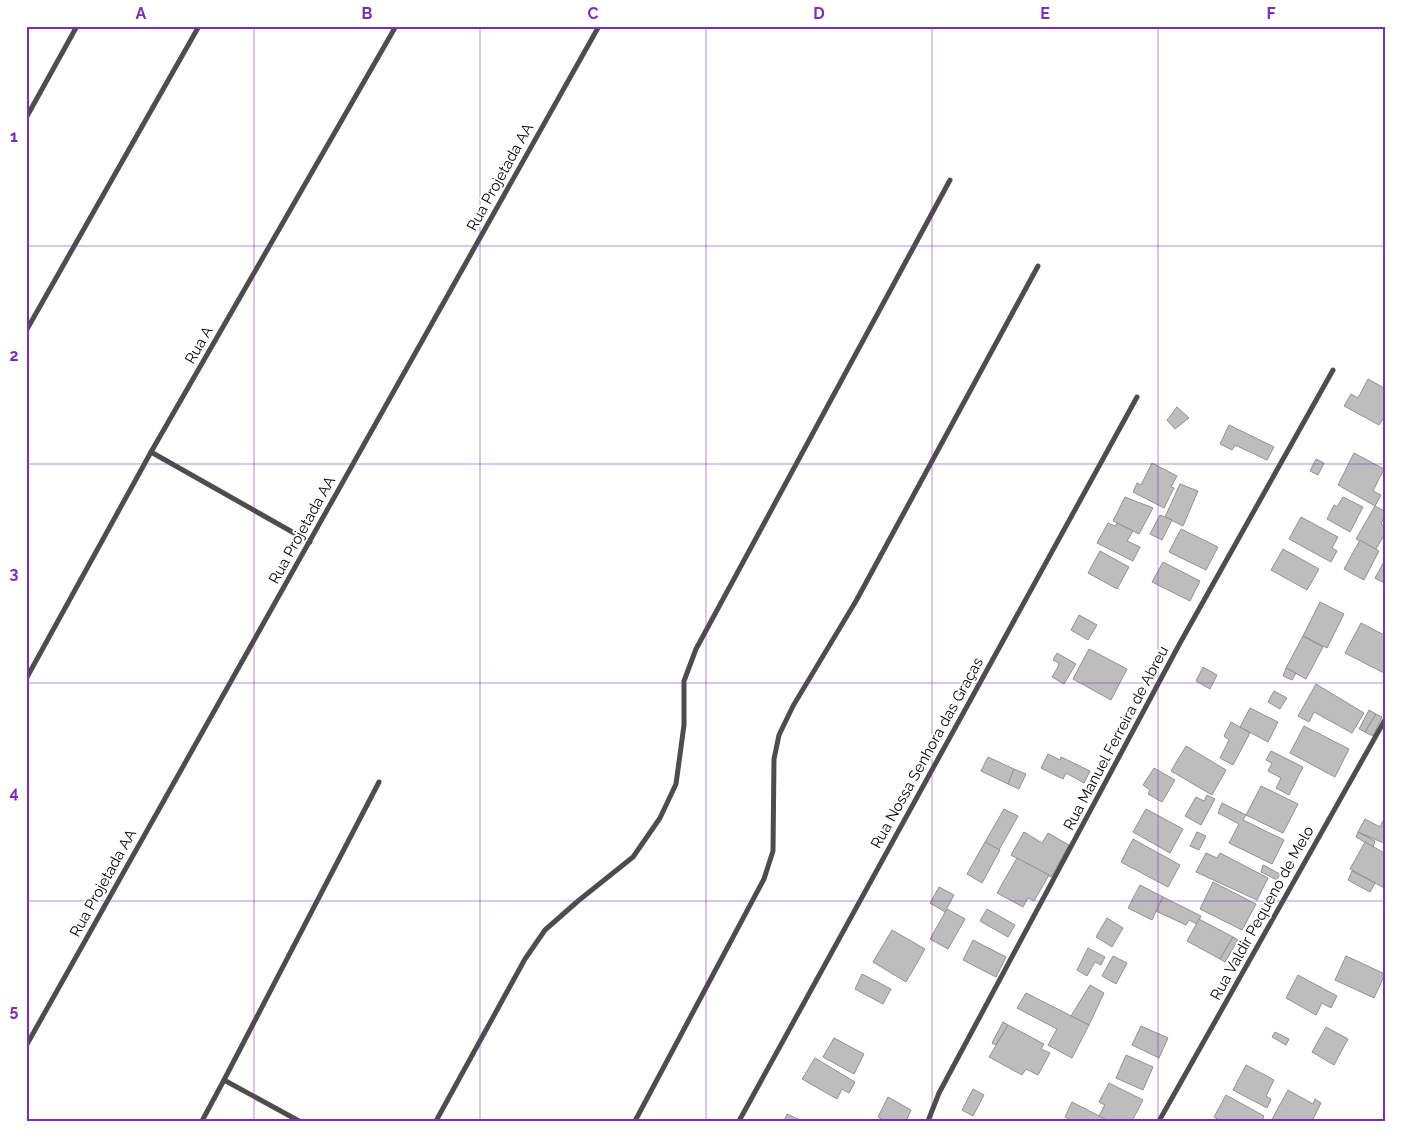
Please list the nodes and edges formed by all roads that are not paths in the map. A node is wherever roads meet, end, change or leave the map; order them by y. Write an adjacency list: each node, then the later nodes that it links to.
1 (77, 26): 5 (street)
2 (199, 26): 8 (street)
3 (396, 26): 11 (street, Rua A)
4 (599, 26): 12 (street, Rua Projetada AA)
5 (26, 118)
6 (950, 180): 20 (street)
7 (1038, 266): 21 (street)
8 (26, 331)
9 (1333, 370): 23 (street, Rua Manuel Ferreira de Abreu)
10 (1137, 397): 22 (street, Rua Nossa Senhora das Graças)
11 (151, 452): 12 (street); 13 (street, Rua A)
12 (310, 542): 16 (street, Rua Projetada AA)
13 (26, 679)
14 (1386, 718): 24 (street, Rua Valdir Pequeno de Melo)
15 (379, 782): 17 (street)
16 (26, 1046)
17 (224, 1080): 18 (street); 19 (street)
18 (202, 1121)
19 (299, 1121)
20 (436, 1121)
21 (635, 1121)
22 (739, 1121)
23 (928, 1121)
24 (1159, 1121)

